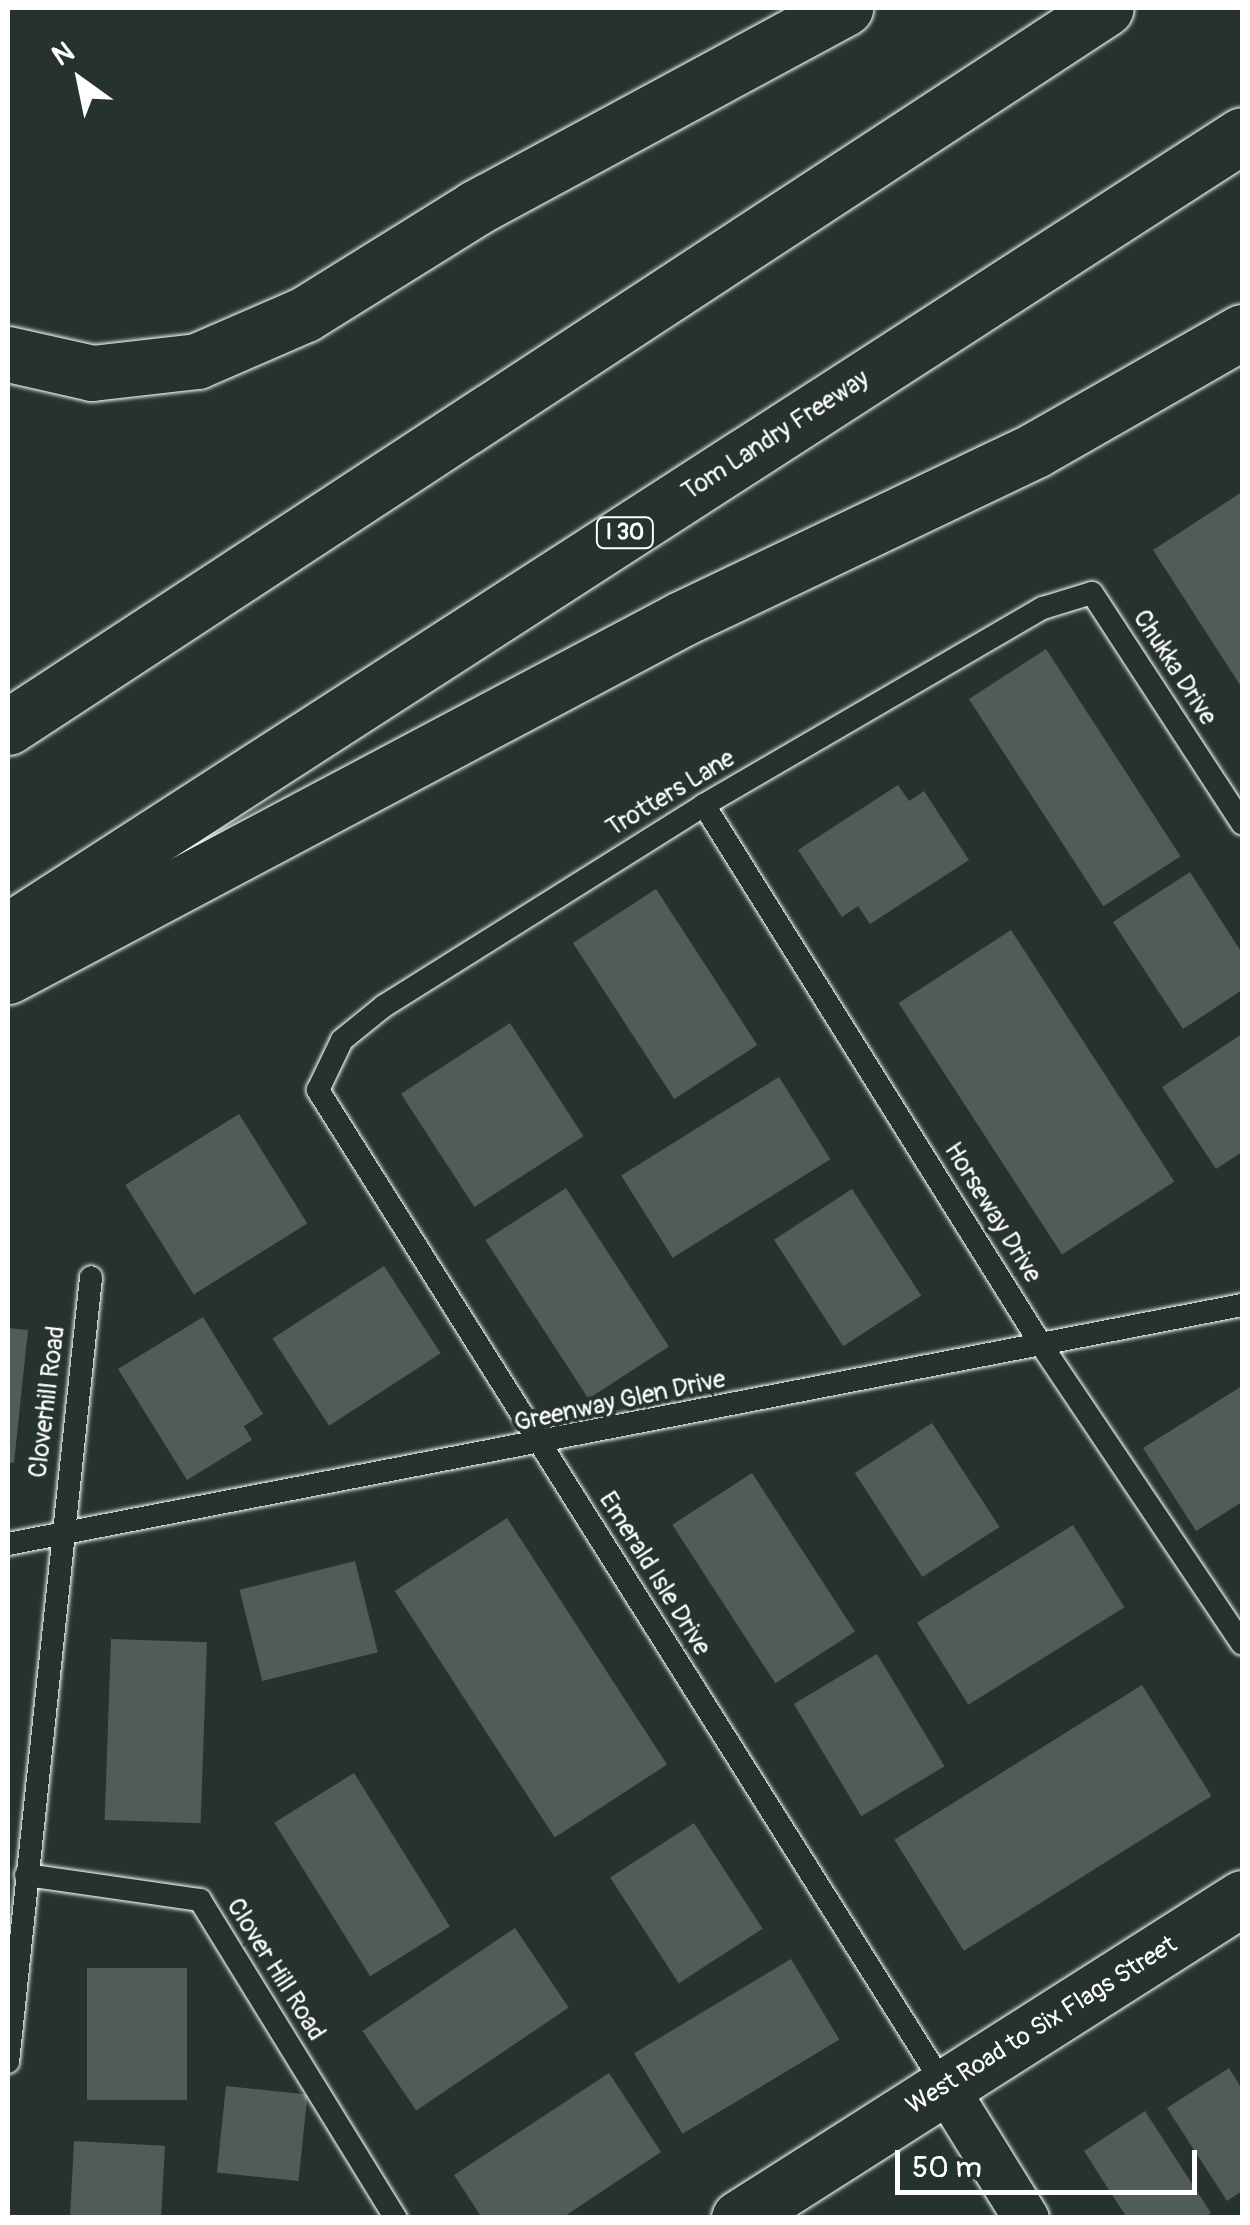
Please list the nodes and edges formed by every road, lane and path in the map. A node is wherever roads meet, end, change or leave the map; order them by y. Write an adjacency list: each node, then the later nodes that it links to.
1 (845, 8): 5 (main road)
2 (1106, 8): 7 (main road)
3 (1242, 135): 10 (main road, Tom Landry Freeway / I 30)
4 (1242, 332): 11 (main road)
5 (8, 354)
6 (1092, 592): 8 (lane, Trotters Lane); 9 (lane, Chukka Drive)
7 (8, 727)
8 (704, 805): 12 (lane, Trotters Lane); 15 (lane, Horseway Drive)
9 (1242, 823)
10 (8, 931)
11 (8, 976)
12 (318, 1090): 16 (lane, Emerald Isle Drive)
13 (92, 1278): 17 (lane, Cloverhill Road)
14 (1242, 1305): 15 (lane, Greenway Glen Drive)
15 (1040, 1343): 16 (lane, Greenway Glen Drive); 19 (lane, Horseway Drive)
16 (542, 1447): 17 (lane, Greenway Glen Drive); 23 (lane, Emerald Isle Drive)
17 (60, 1534): 18 (lane, Greenway Glen Drive); 20 (lane, Cloverhill Road)
18 (8, 1544)
19 (1242, 1644)
20 (26, 1875): 22 (lane, Cloverhill Road); 24 (lane, Clover Hill Road)
21 (1242, 1898): 23 (main road, West Road to Six Flags Street)
22 (8, 2062)
23 (944, 2088): 25 (main road, West Road to Six Flags Street); 26 (street)
24 (396, 2218)
25 (739, 2218)
26 (1026, 2218)

